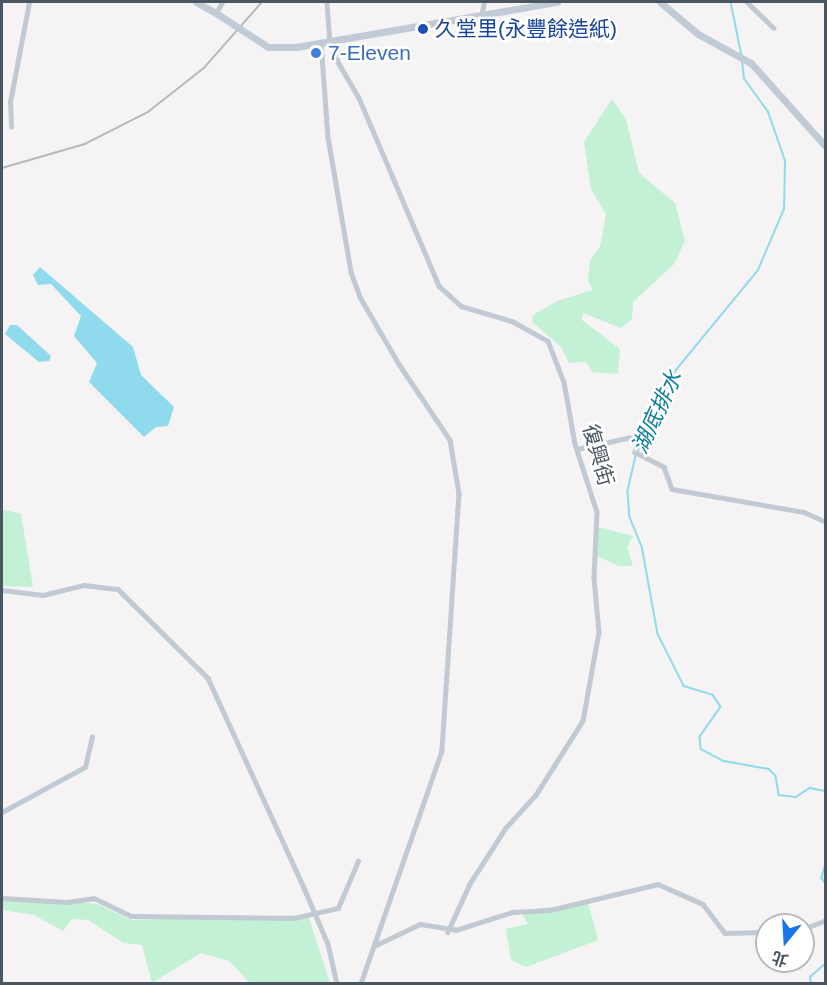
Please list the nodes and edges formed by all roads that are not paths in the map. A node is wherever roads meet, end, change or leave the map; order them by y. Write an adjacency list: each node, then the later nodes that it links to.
1 (29, 2): 14 (street)
2 (196, 2): 9 (street)
3 (222, 2): 9 (street)
4 (327, 2): 12 (street, 復興街)
5 (484, 2): 10 (street)
6 (557, 2): 10 (street)
7 (660, 2): 15 (street)
8 (747, 2): 11 (street)
9 (216, 13): 13 (street, bridge)
10 (481, 16): 12 (street)
11 (774, 28)
12 (332, 41): 13 (street); 16 (street, 復興街)
13 (321, 42): 26 (street)
14 (11, 127)
15 (825, 147)
16 (577, 449): 17 (street); 24 (street, 復興街)
17 (825, 522)
18 (2, 590): 23 (street)
19 (92, 737): 20 (street)
20 (2, 812)
21 (358, 861): 23 (street)
22 (2, 898): 23 (street)
23 (314, 915): 27 (street)
24 (448, 932): 25 (street); 26 (street)
25 (755, 932)
26 (374, 945): 28 (street)
27 (337, 984)
28 (361, 984)

